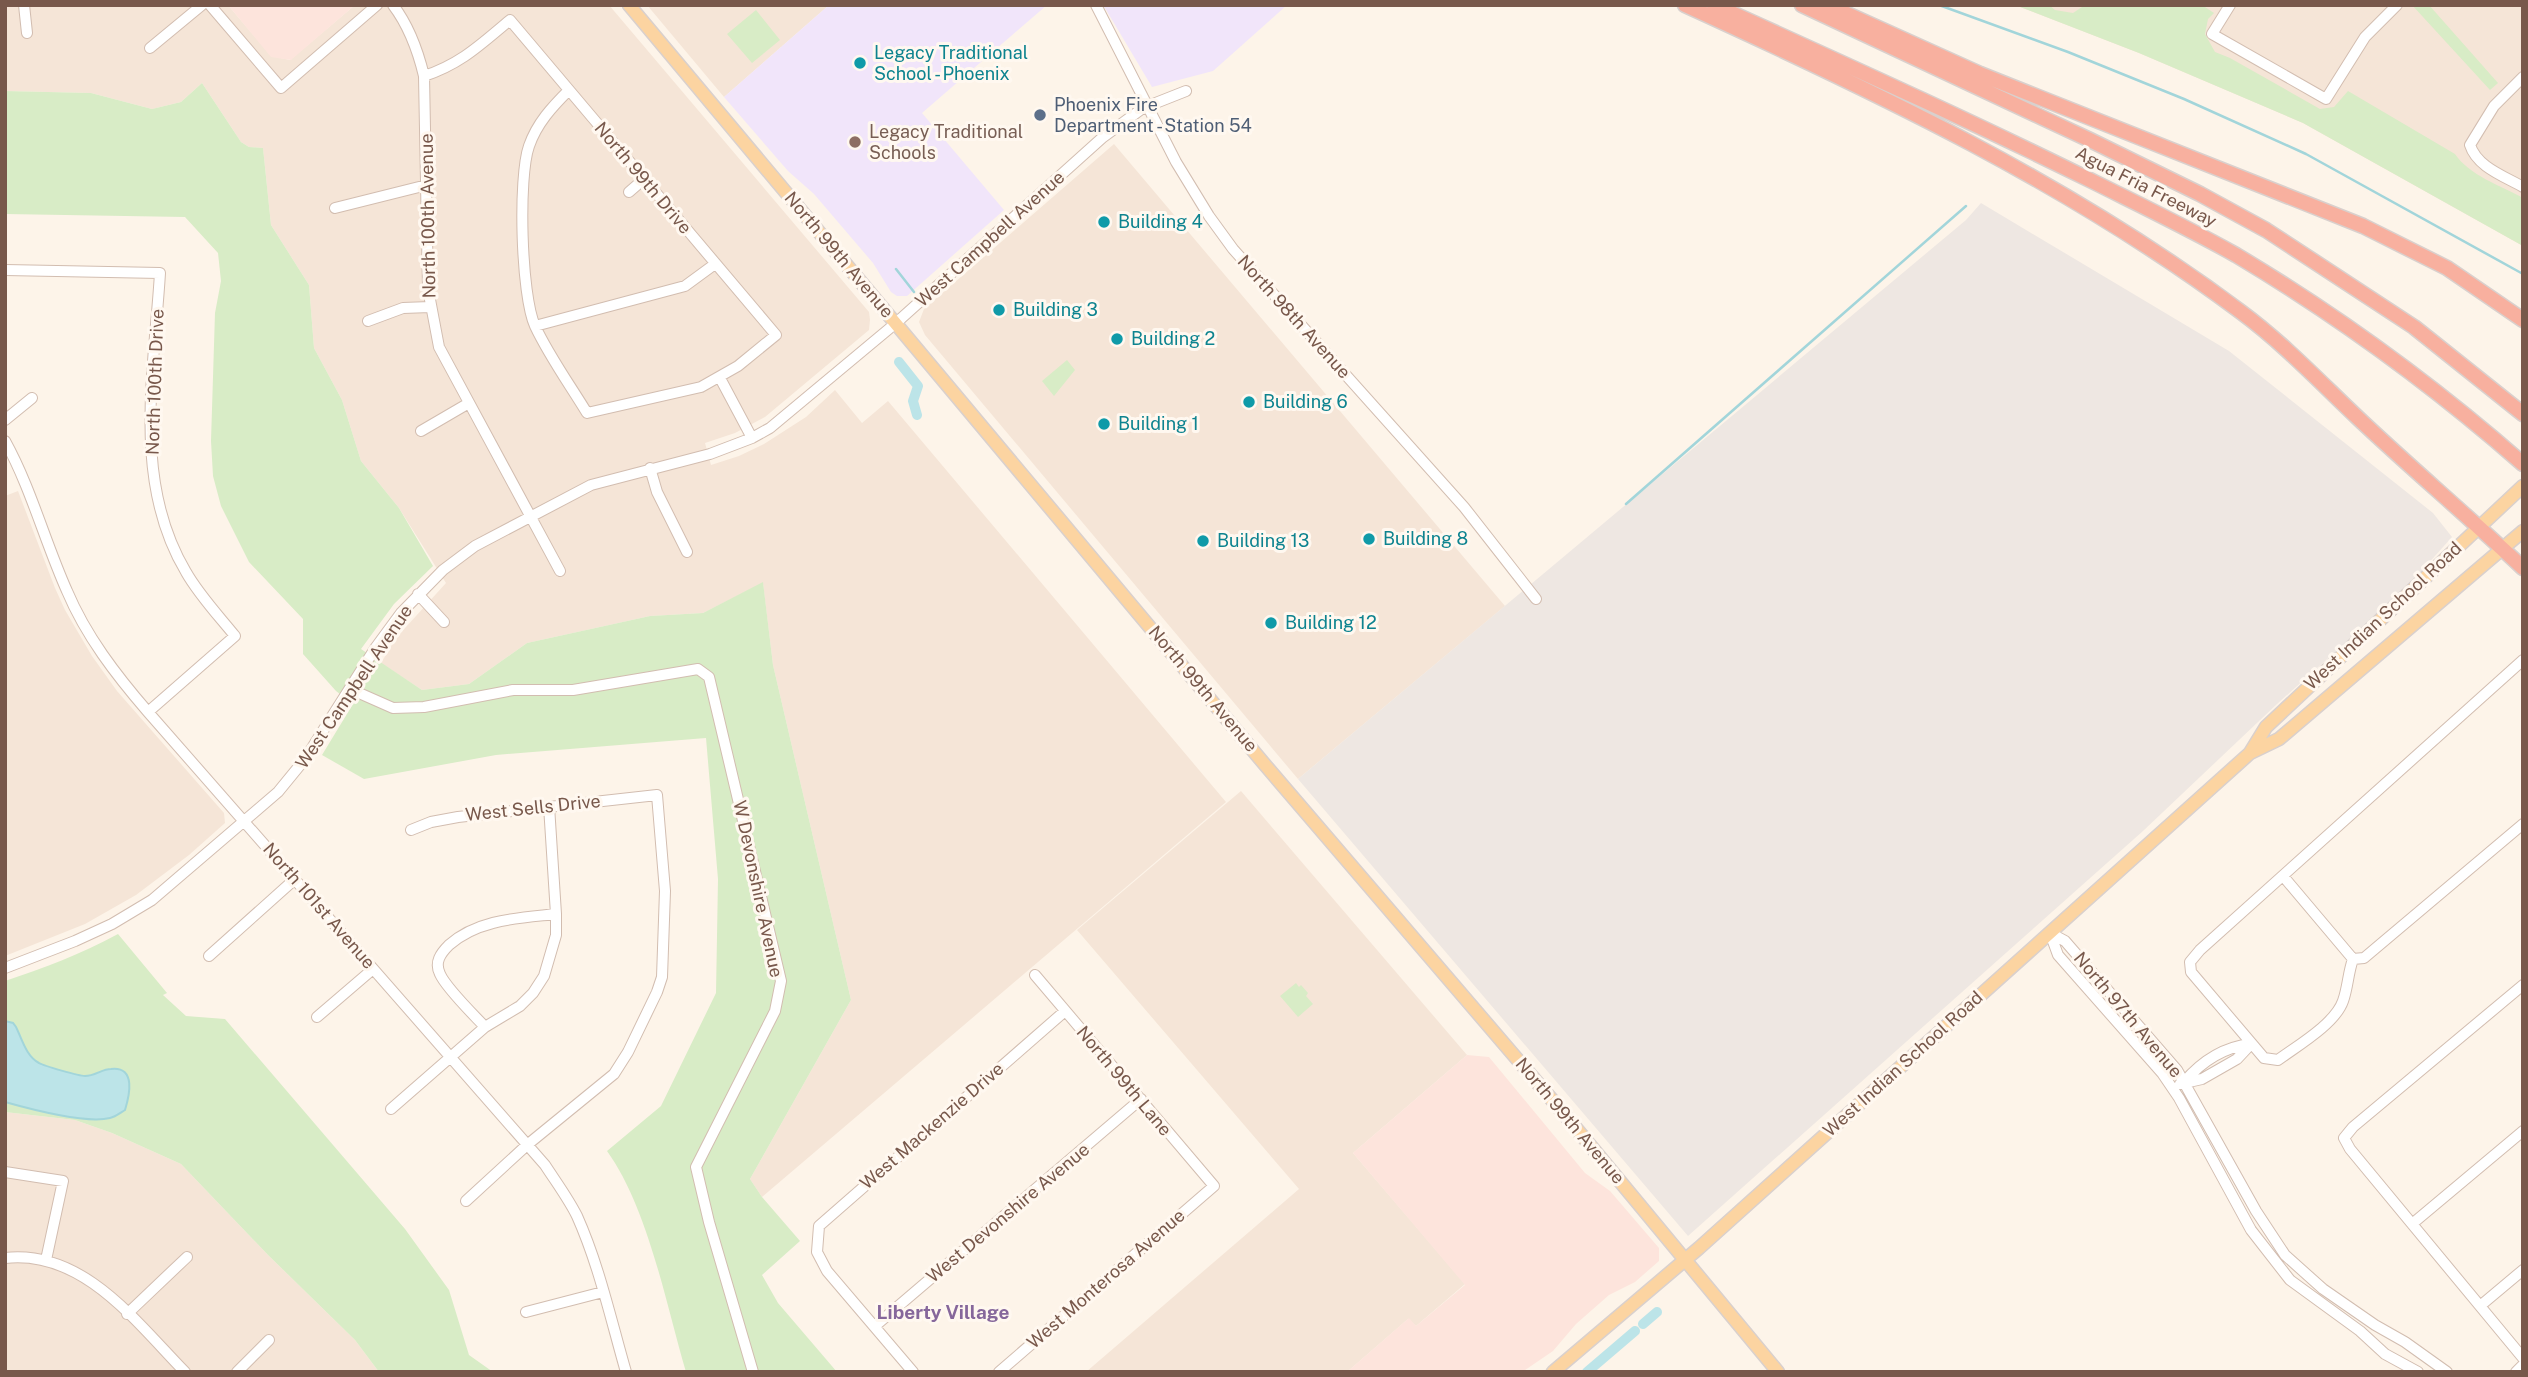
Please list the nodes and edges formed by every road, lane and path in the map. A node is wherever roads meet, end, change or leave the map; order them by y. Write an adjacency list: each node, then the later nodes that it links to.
1 (24, 5): 14 (street)
2 (202, 5): 15 (street)
3 (210, 5): 4 (street)
4 (377, 5)
5 (393, 5): 16 (street, North 100th Avenue)
6 (629, 5): 31 (main road, North 99th Avenue)
7 (1096, 5): 20 (street, North 98th Avenue)
8 (1685, 5): 45 (highway)
9 (1714, 5): 41 (highway, Agua Fria Freeway)
10 (1802, 5): 36 (highway, Agua Fria Freeway)
11 (1827, 5): 29 (highway)
12 (2230, 5): 13 (street)
13 (2397, 5)
14 (27, 33)
15 (150, 48)
16 (424, 76): 18 (street, North 99th Drive); 22 (street, North 100th Avenue)
17 (2523, 77): 23 (street)
18 (569, 90): 21 (street, North 99th Drive); 32 (street)
19 (1186, 91): 20 (street, West Campbell Avenue)
20 (1147, 106): 31 (street, West Campbell Avenue); 52 (street, North 98th Avenue)
21 (644, 179): 24 (street); 26 (street, North 99th Drive)
22 (427, 184): 25 (street); 28 (street, North 100th Avenue)
23 (2523, 187)
24 (629, 192)
25 (335, 208)
26 (715, 264): 32 (street); 33 (street, North 99th Drive)
27 (5, 270): 56 (street, North 100th Drive)
28 (430, 307): 30 (street); 35 (street, North 100th Avenue)
29 (2523, 320)
30 (368, 321)
31 (896, 323): 39 (street, West Campbell Avenue); 90 (main road, North 99th Avenue)
32 (535, 326): 33 (street)
33 (720, 378): 39 (street)
34 (32, 398): 37 (street)
35 (469, 403): 38 (street); 44 (street, North 100th Avenue)
36 (2523, 414)
37 (5, 420)
38 (421, 431)
39 (752, 438): 42 (street, West Campbell Avenue)
40 (5, 440): 56 (street, North 101st Avenue)
41 (2523, 464)
42 (650, 468): 44 (street, West Campbell Avenue); 48 (street)
43 (2523, 486): 45 (main road, West Indian School Road)
44 (530, 516): 50 (street, North 100th Avenue); 51 (street, West Campbell Avenue)
45 (2478, 526): 47 (highway); 57 (main road, West Indian School Road)
46 (2521, 533): 47 (main road, West Indian School Road)
47 (2502, 549): 49 (highway); 57 (main road, West Indian School Road)
48 (687, 552)
49 (2523, 568)
50 (560, 571)
51 (418, 594): 53 (street); 55 (street, West Campbell Avenue)
52 (1536, 599)
53 (444, 622)
54 (2523, 660): 62 (street)
55 (350, 689): 59 (street, West Campbell Avenue); 107 (street, W Devonshire Avenue)
56 (148, 712): 59 (street, North 101st Avenue)
57 (2250, 753): 65 (main road, West Indian School Road)
58 (549, 806): 61 (street, West Sells Drive); 64 (street); 82 (street, West Sells Drive)
59 (245, 821): 63 (street, North 101st Avenue); 68 (street, West Campbell Avenue)
60 (2523, 824): 67 (street)
61 (411, 830)
62 (2283, 876): 67 (street); 75 (street)
63 (295, 879): 66 (street); 69 (street, North 101st Avenue)
64 (556, 914): 74 (street); 74 (street)
65 (2050, 933): 77 (street, North 97th Avenue); 78 (street, North 97th Avenue); 90 (main road, West Indian School Road)
66 (209, 956)
67 (2353, 959): 75 (street)
68 (5, 968)
69 (373, 969): 73 (street); 76 (street, North 101st Avenue)
70 (1035, 975): 72 (street, North 99th Lane)
71 (2523, 985): 86 (street)
72 (1065, 1011): 79 (street, North 99th Lane); 98 (street, West Mackenzie Drive)
73 (317, 1017)
74 (485, 1027): 76 (street)
75 (2251, 1044): 77 (street)
76 (450, 1057): 80 (street); 82 (street, North 101st Avenue)
77 (2185, 1083): 78 (street); 87 (street, North 97th Avenue)
78 (2172, 1088): 92 (street, North 97th Avenue)
79 (1140, 1099): 84 (street, North 99th Lane); 98 (street, West Devonshire Avenue)
80 (391, 1109)
81 (2523, 1131): 86 (street)
82 (527, 1145): 85 (street); 94 (street, North 101st Avenue)
83 (5, 1172): 91 (street)
84 (1214, 1186): 109 (street, West Monterosa Avenue)
85 (466, 1201)
86 (2412, 1224): 95 (street)
87 (2285, 1255): 92 (street); 100 (street, North 97th Avenue)
88 (187, 1257): 97 (street)
89 (5, 1258): 91 (street)
90 (1686, 1259): 110 (main road, West Indian School Road); 111 (main road, North 99th Avenue)
91 (46, 1260): 97 (street)
92 (2274, 1261): 102 (street, North 97th Avenue)
93 (2523, 1270): 95 (street)
94 (603, 1292): 96 (street); 106 (street, North 101st Avenue)
95 (2480, 1306): 101 (street)
96 (526, 1312)
97 (127, 1314): 104 (street)
98 (874, 1326): 108 (street)
99 (269, 1340): 105 (street)
100 (2410, 1346): 102 (street); 113 (street, North 97th Avenue)
101 (2523, 1358)
102 (2404, 1362): 112 (street, North 97th Avenue)
103 (2523, 1365): 114 (street)
104 (185, 1372)
105 (237, 1372)
106 (626, 1372)
107 (753, 1372)
108 (913, 1372)
109 (999, 1372)
110 (1553, 1372)
111 (1778, 1372)
112 (2418, 1372)
113 (2446, 1372)
114 (2516, 1372)

